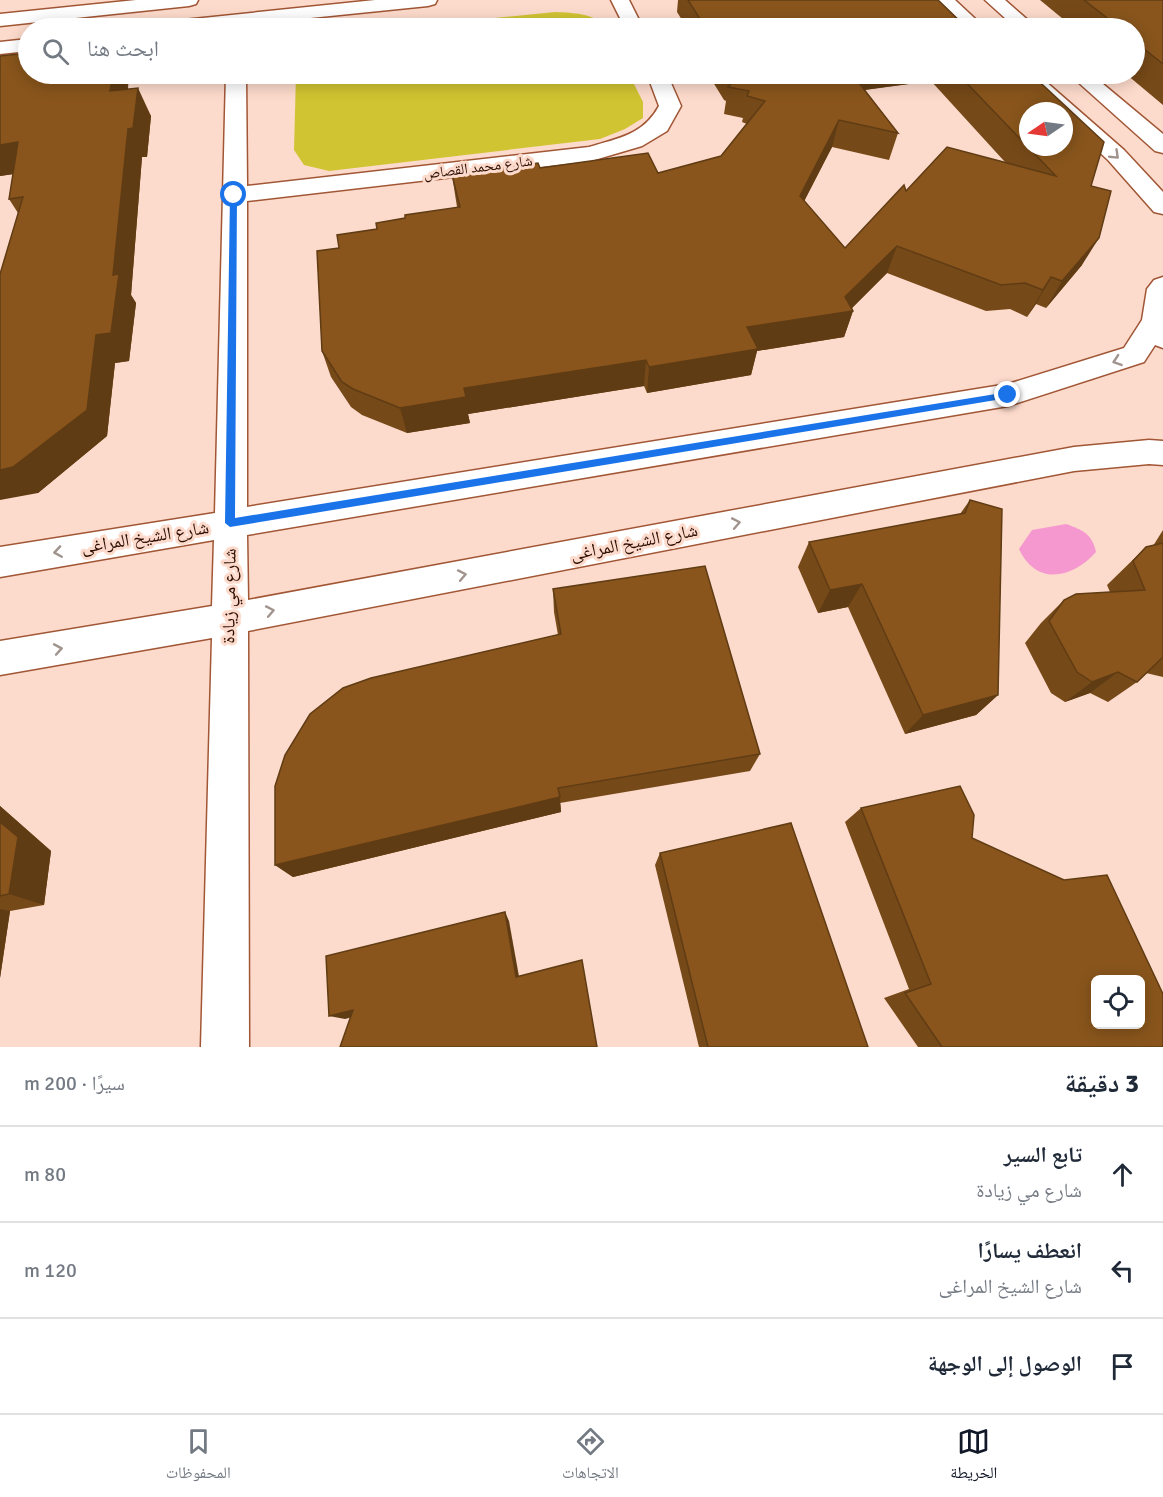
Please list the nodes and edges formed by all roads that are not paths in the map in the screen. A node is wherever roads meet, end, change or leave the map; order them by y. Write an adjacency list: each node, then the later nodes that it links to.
1 (189, 0): 8 (street)
2 (236, 0): 9 (street)
3 (428, 0): 10 (street)
4 (620, 0): 11 (street)
5 (944, 0): 12 (street)
6 (994, 0): 13 (street)
7 (18, 18): 14 (street)
8 (19, 18)
9 (236, 18)
10 (290, 18)
11 (629, 18)
12 (964, 18)
13 (1015, 18)
14 (0, 20)
15 (18, 46): 16 (street)
16 (0, 48)
17 (236, 84): 22 (street, شارع مي زيادة)
18 (661, 84): 22 (street, شارع محمد القصاص)
19 (1036, 84): 23 (street, one-way to 23)
20 (1091, 84): 21 (street)
21 (1163, 146)
22 (234, 195): 27 (street, شارع مي زيادة)
23 (1163, 207)
24 (1163, 286): 25 (street)
25 (1160, 329): 27 (street, شارع الشيخ المراغى, one-way to 27)
26 (1163, 453): 29 (street, شارع الشيخ المراغى, one-way to 26)
27 (230, 523): 28 (street, شارع الشيخ المراغى, one-way to 28); 29 (street, شارع مي زيادة)
28 (0, 562)
29 (229, 619): 30 (street, شارع الشيخ المراغى, one-way to 29); 31 (street, شارع مي زيادة)
30 (0, 658)
31 (225, 1047)

